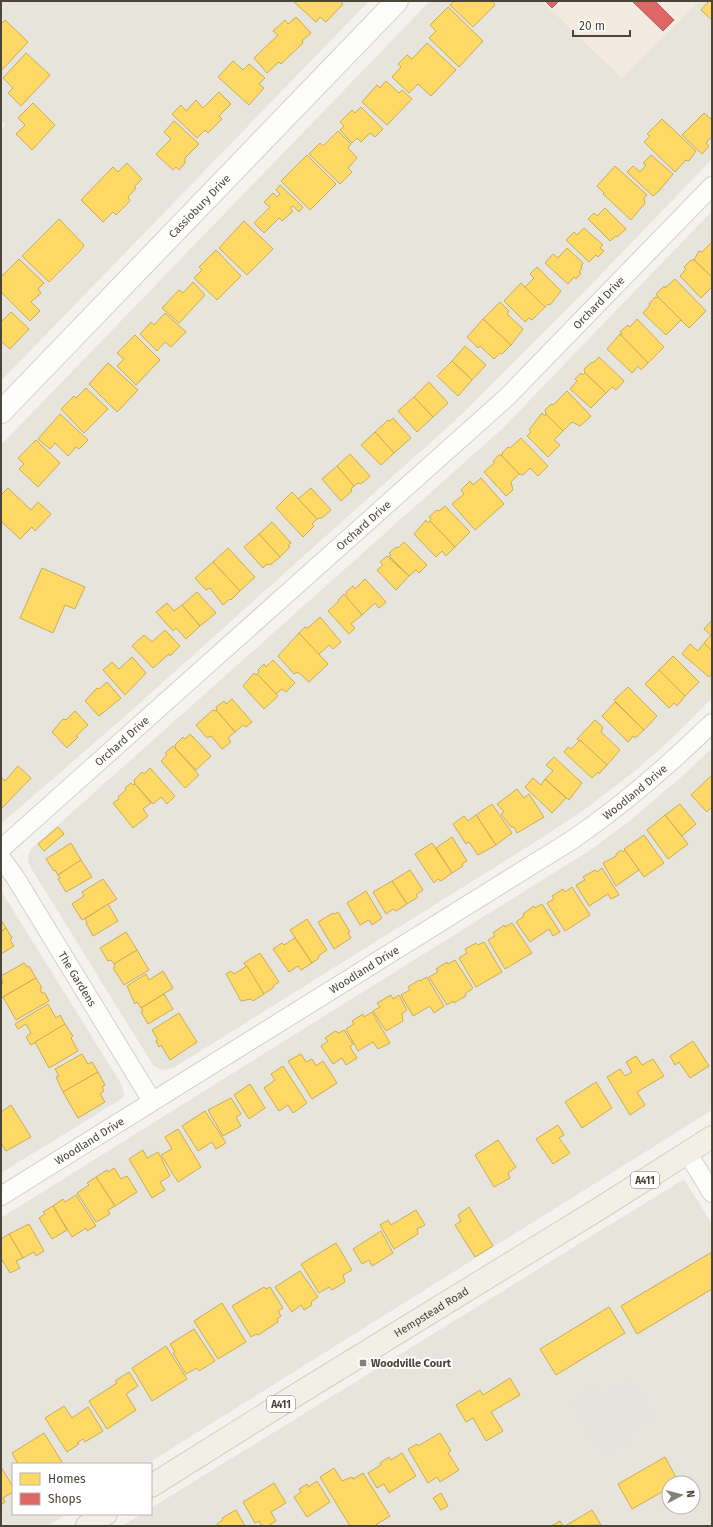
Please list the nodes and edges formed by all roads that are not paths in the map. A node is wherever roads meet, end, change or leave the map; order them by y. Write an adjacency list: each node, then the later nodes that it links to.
1 (397, 1): 3 (street, Cassiobury Drive)
2 (712, 186): 5 (street, Orchard Drive)
3 (1, 412)
4 (712, 723): 6 (street, Woodland Drive)
5 (1, 856): 6 (street, The Gardens)
6 (152, 1101): 10 (street, Woodland Drive)
7 (712, 1137): 8 (main road, Hempstead Road / A411)
8 (688, 1152): 9 (street); 11 (main road, Hempstead Road / A411)
9 (712, 1193)
10 (1, 1196)
11 (152, 1485)
12 (104, 1515): 13 (main road)
13 (87, 1526)

